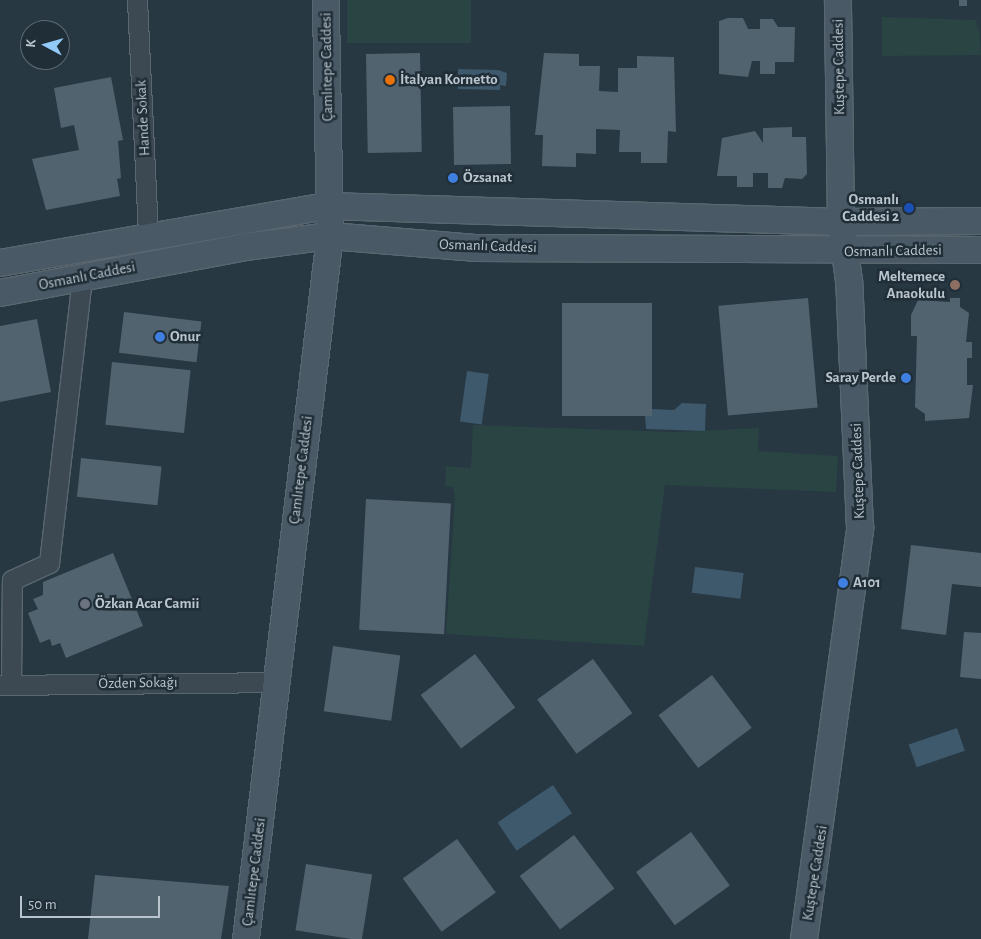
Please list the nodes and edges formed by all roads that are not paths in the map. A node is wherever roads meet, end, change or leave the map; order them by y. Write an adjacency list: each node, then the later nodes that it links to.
1 (137, 0): 7 (street, Hande Sokak)
2 (326, 0): 4 (main road, Çamlıtepe Caddesi)
3 (838, 0): 6 (main road, Kuştepe Caddesi)
4 (328, 206): 6 (main road, Osmanlı Caddesi); 7 (main road, Osmanlı Caddesi); 8 (main road, Çamlıtepe Caddesi)
5 (981, 221): 6 (main road, Osmanlı Caddesi)
6 (841, 222): 10 (main road, Kuştepe Caddesi)
7 (148, 236): 11 (main road, Osmanlı Caddesi)
8 (330, 236): 10 (main road, Osmanlı Caddesi); 12 (main road, Osmanlı Caddesi); 14 (main road, Çamlıtepe Caddesi)
9 (981, 250): 10 (main road, Osmanlı Caddesi)
10 (846, 252): 17 (main road, Kuştepe Caddesi)
11 (0, 263)
12 (82, 277): 13 (main road, Osmanlı Caddesi); 15 (street)
13 (0, 292)
14 (276, 682): 15 (street, Özden Sokağı); 16 (main road, Çamlıtepe Caddesi)
15 (6, 685)
16 (246, 939)
17 (804, 939)

